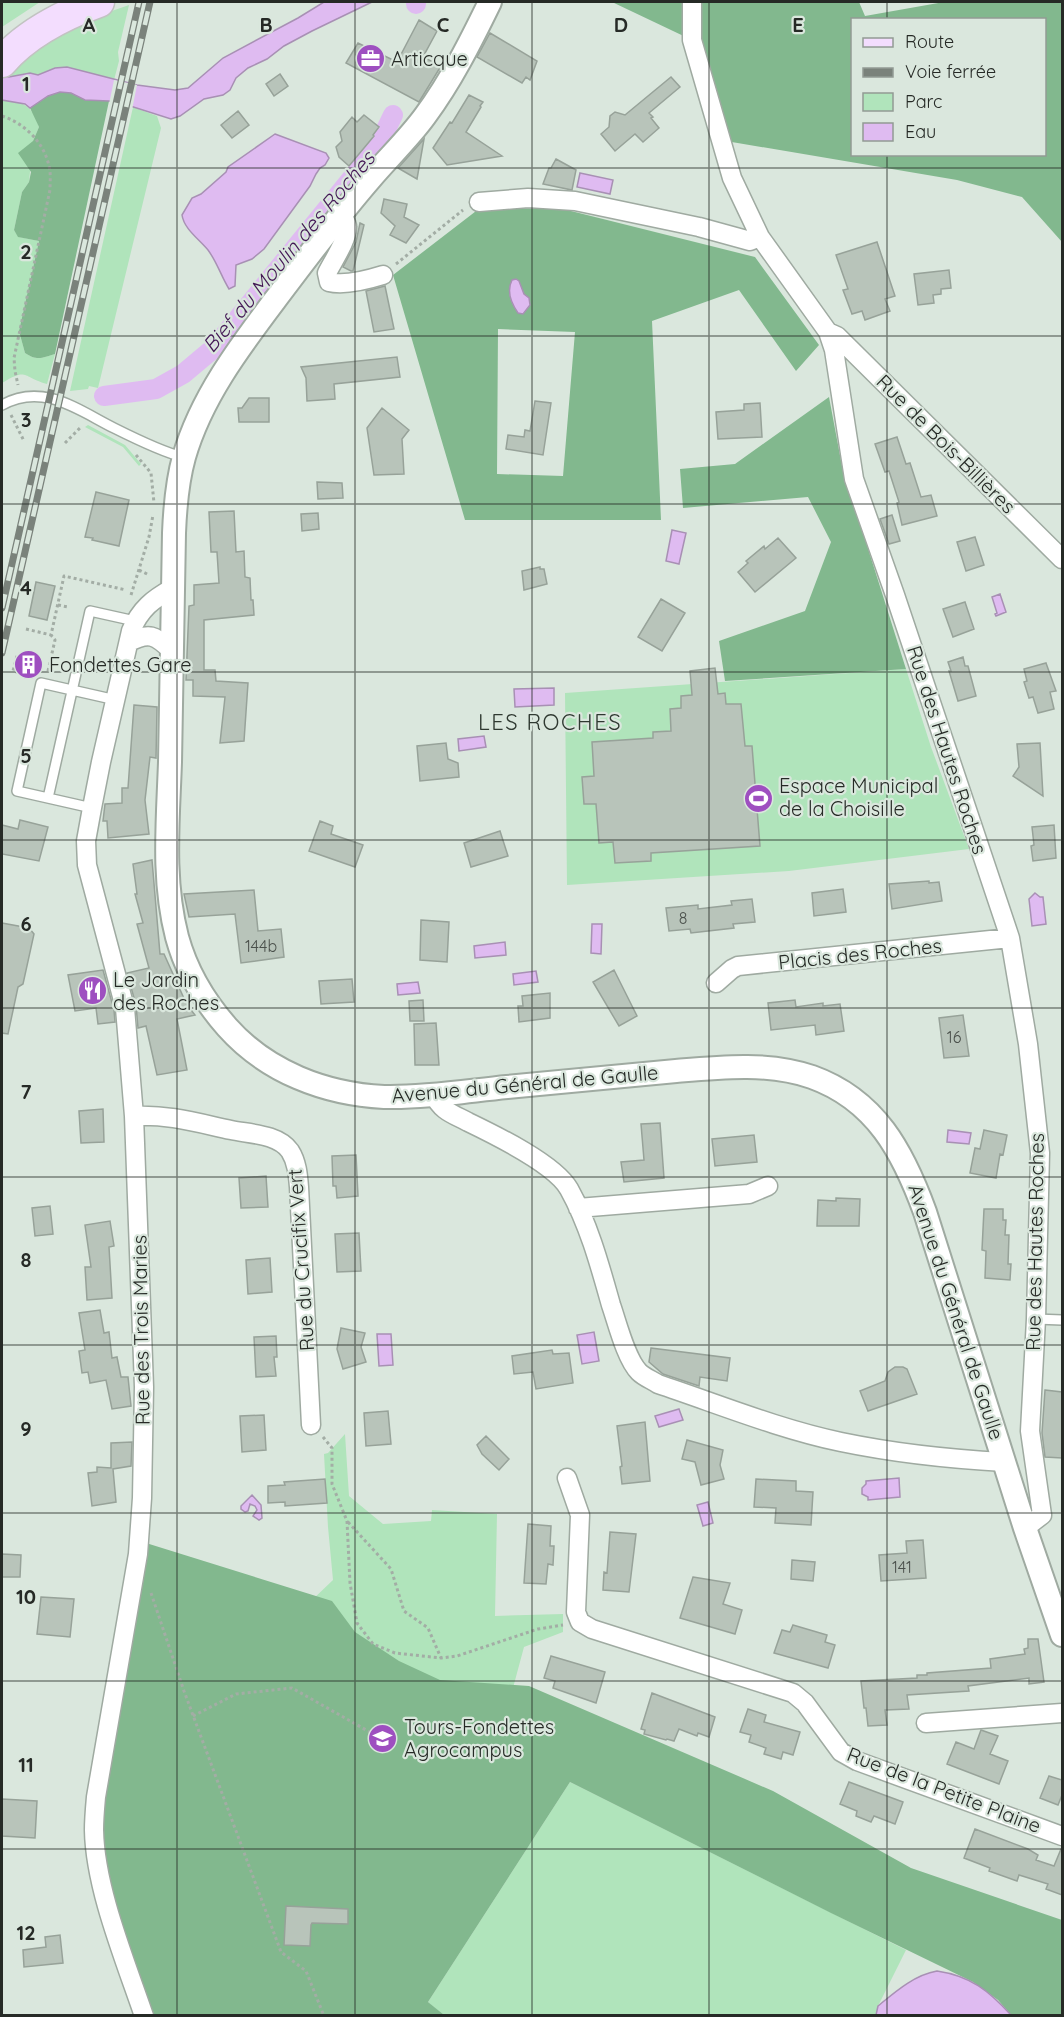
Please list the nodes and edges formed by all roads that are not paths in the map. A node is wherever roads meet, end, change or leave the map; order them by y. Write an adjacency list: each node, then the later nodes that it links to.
1 (64, 2): 5 (main road)
2 (99, 2): 6 (main road)
3 (490, 2): 8 (street, Avenue du Général de Gaulle)
4 (692, 2): 9 (street, Rue des Hautes Roches)
5 (2, 40)
6 (2, 62)
7 (479, 202): 9 (street)
8 (340, 213): 10 (street); 13 (street, Avenue du Général de Gaulle)
9 (760, 237): 11 (street, Rue des Hautes Roches)
10 (383, 274)
11 (828, 332): 14 (street, Rue de Bois-Billières); 23 (street, Rue des Hautes Roches)
12 (5, 408): 13 (lane)
13 (183, 457): 15 (street, Avenue du Général de Gaulle)
14 (1062, 559)
15 (173, 588): 16 (street, Rue des Trois Maries); 18 (street, Avenue du Général de Gaulle)
16 (129, 621): 17 (street, Rue des Trois Maries); 19 (lane)
17 (129, 642): 18 (street); 20 (street, Rue des Trois Maries)
18 (171, 650): 25 (street, Avenue du Général de Gaulle)
19 (73, 690): 20 (lane); 21 (lane); 21 (lane)
20 (116, 700): 22 (street, Rue des Trois Maries)
21 (48, 798): 22 (lane)
22 (92, 808): 26 (street, Rue des Trois Maries)
23 (1010, 938): 24 (street, Placis des Roches); 29 (street, Rue des Hautes Roches)
24 (716, 983)
25 (434, 1095): 28 (street); 32 (street, Avenue du Général de Gaulle)
26 (134, 1116): 31 (street, Rue du Crucifix Vert); 39 (street, Rue des Trois Maries)
27 (768, 1186): 28 (street)
28 (578, 1208): 32 (street)
29 (1036, 1319): 30 (lane); 34 (street, Rue des Hautes Roches)
30 (1062, 1320)
31 (311, 1425)
32 (1004, 1462): 34 (street, Avenue du Général de Gaulle)
33 (567, 1478): 38 (street, Rue de la Petite Plaine)
34 (1025, 1528): 35 (street, Avenue du Général de Gaulle)
35 (1062, 1635)
36 (1062, 1713): 37 (street)
37 (926, 1723)
38 (1062, 1836)
39 (144, 2016)

